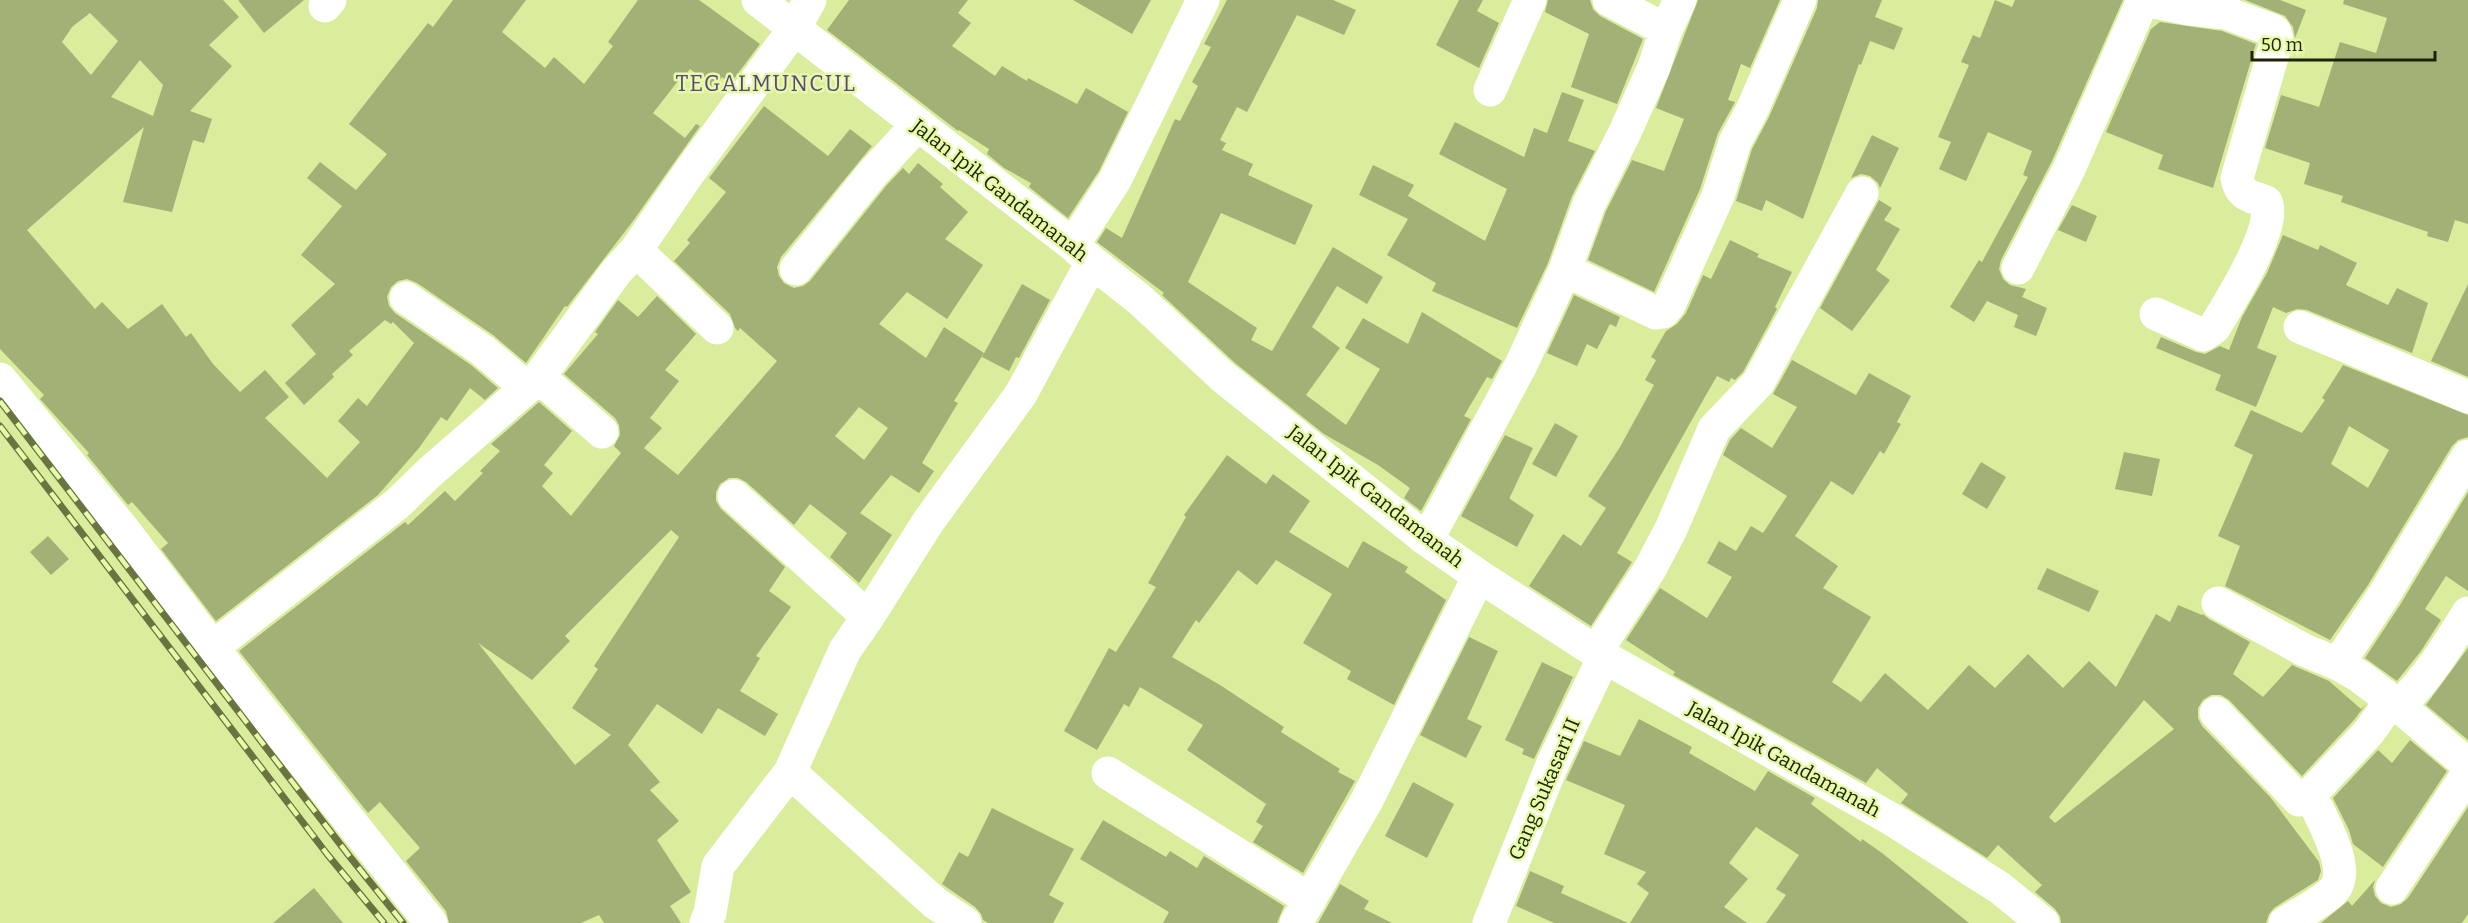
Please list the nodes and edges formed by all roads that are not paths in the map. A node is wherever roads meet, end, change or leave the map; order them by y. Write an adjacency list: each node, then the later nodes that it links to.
1 (758, 0): 9 (street, Jalan Ipik Gandamanah)
2 (810, 0): 9 (street)
3 (1203, 0): 15 (street)
4 (1530, 0): 11 (street)
5 (1609, 0): 10 (street)
6 (1680, 0): 10 (street)
7 (1800, 0): 18 (street)
8 (2144, 0): 16 (street); 20 (street)
9 (794, 29): 12 (street, Jalan Ipik Gandamanah); 14 (street)
10 (1665, 30): 18 (street)
11 (1490, 90)
12 (918, 124): 15 (street, Jalan Ipik Gandamanah); 17 (street)
13 (1862, 193): 35 (street, Gang Sukasari II)
14 (636, 250): 22 (street); 24 (street)
15 (1082, 254): 29 (street, Jalan Ipik Gandamanah); 33 (street)
16 (2018, 268)
17 (796, 269)
18 (1565, 270): 29 (street)
19 (406, 298): 24 (street)
20 (2156, 314)
21 (2300, 327): 25 (street)
22 (717, 328)
23 (0, 379): 34 (street)
24 (533, 382): 26 (street); 34 (street)
25 (2468, 397)
26 (602, 432)
27 (2468, 456): 36 (street)
28 (734, 496): 33 (street)
29 (1427, 540): 30 (street, Jalan Ipik Gandamanah)
30 (1479, 576): 35 (street, Jalan Ipik Gandamanah); 45 (street)
31 (2218, 603): 36 (street)
32 (2468, 613): 37 (street)
33 (868, 617): 40 (street)
34 (213, 647): 46 (street)
35 (1600, 655): 49 (street, Gang Sukasari II); 50 (street, Jalan Ipik Gandamanah)
36 (2338, 664): 37 (street)
37 (2395, 704): 39 (street); 43 (street)
38 (2216, 713): 43 (street)
39 (2468, 765)
40 (790, 772): 47 (street); 48 (street)
41 (1108, 773): 45 (street)
42 (2468, 773): 44 (street)
43 (2310, 793): 51 (street)
44 (2392, 888)
45 (1303, 911)
46 (430, 923)
47 (706, 923)
48 (965, 923)
49 (1489, 923)
50 (2043, 923)
51 (2285, 923)

